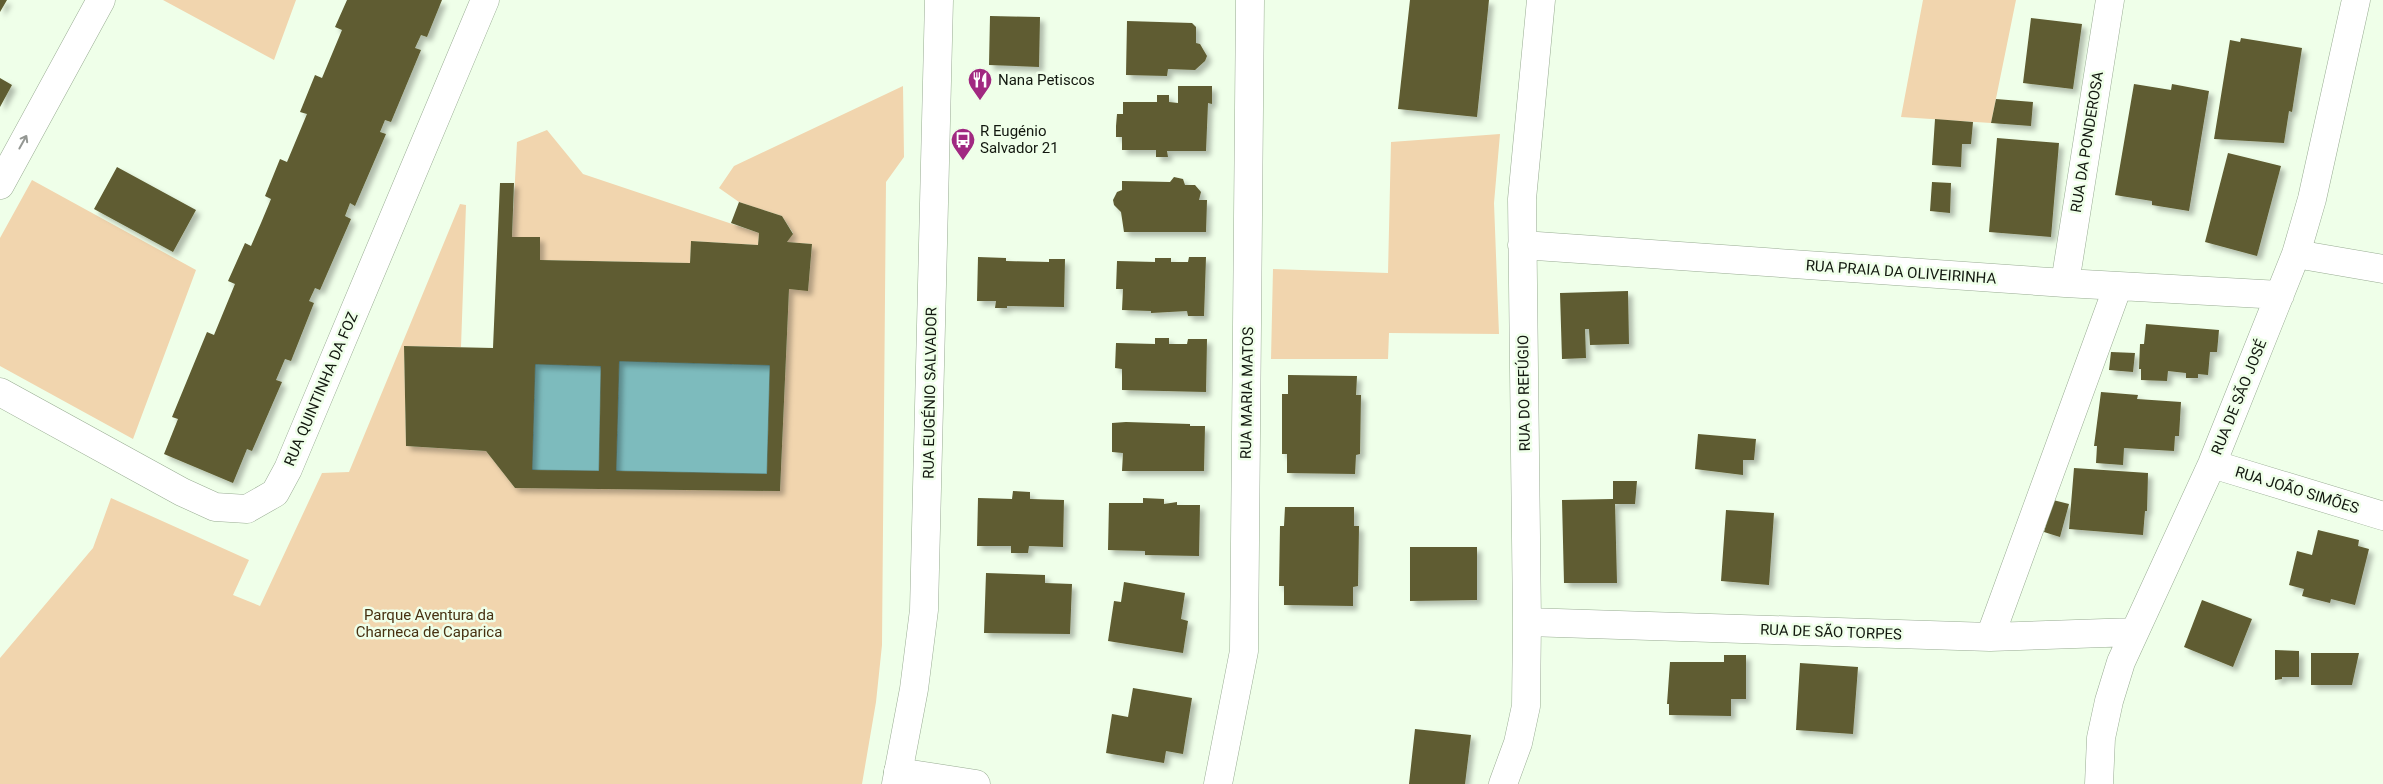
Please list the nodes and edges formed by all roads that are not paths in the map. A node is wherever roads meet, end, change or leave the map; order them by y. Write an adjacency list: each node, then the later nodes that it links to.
1 (101, 0): 8 (street, one-way to 1)
2 (485, 0): 15 (street, RUA QUINTINHA DA FOZ)
3 (939, 0): 21 (street, RUA EUGÉNIO SALVADOR)
4 (1250, 0): 23 (street, RUA MARIA MATOS)
5 (1541, 0): 9 (street, RUA DO REFÚGIO)
6 (2110, 0): 12 (street, RUA DA PONDEROSA)
7 (2356, 0): 10 (street, RUA DE SÃO JOSÉ)
8 (2, 177)
9 (1522, 245): 12 (street, RUA PRAIA DA OLIVEIRINHA); 18 (street, RUA DO REFÚGIO)
10 (2296, 254): 11 (street); 14 (street, RUA DE SÃO JOSÉ)
11 (2383, 269)
12 (2065, 283): 13 (street, RUA PRAIA DA OLIVEIRINHA)
13 (2118, 286): 14 (street, RUA PRAIA DA OLIVEIRINHA); 20 (street)
14 (2280, 295): 16 (street, RUA DE SÃO JOSÉ)
15 (0, 392)
16 (2212, 464): 17 (street, RUA JOÃO SIMÕES); 19 (street, RUA DE SÃO JOSÉ)
17 (2383, 516)
18 (1527, 622): 20 (street, RUA DE SÃO TORPES); 24 (street, RUA DO REFÚGIO)
19 (2134, 632): 20 (street, RUA DE SÃO TORPES); 25 (street, RUA DE SÃO JOSÉ)
20 (1990, 637)
21 (897, 778): 22 (street)
22 (976, 784)
23 (1218, 784)
24 (1504, 784)
25 (2099, 784)

